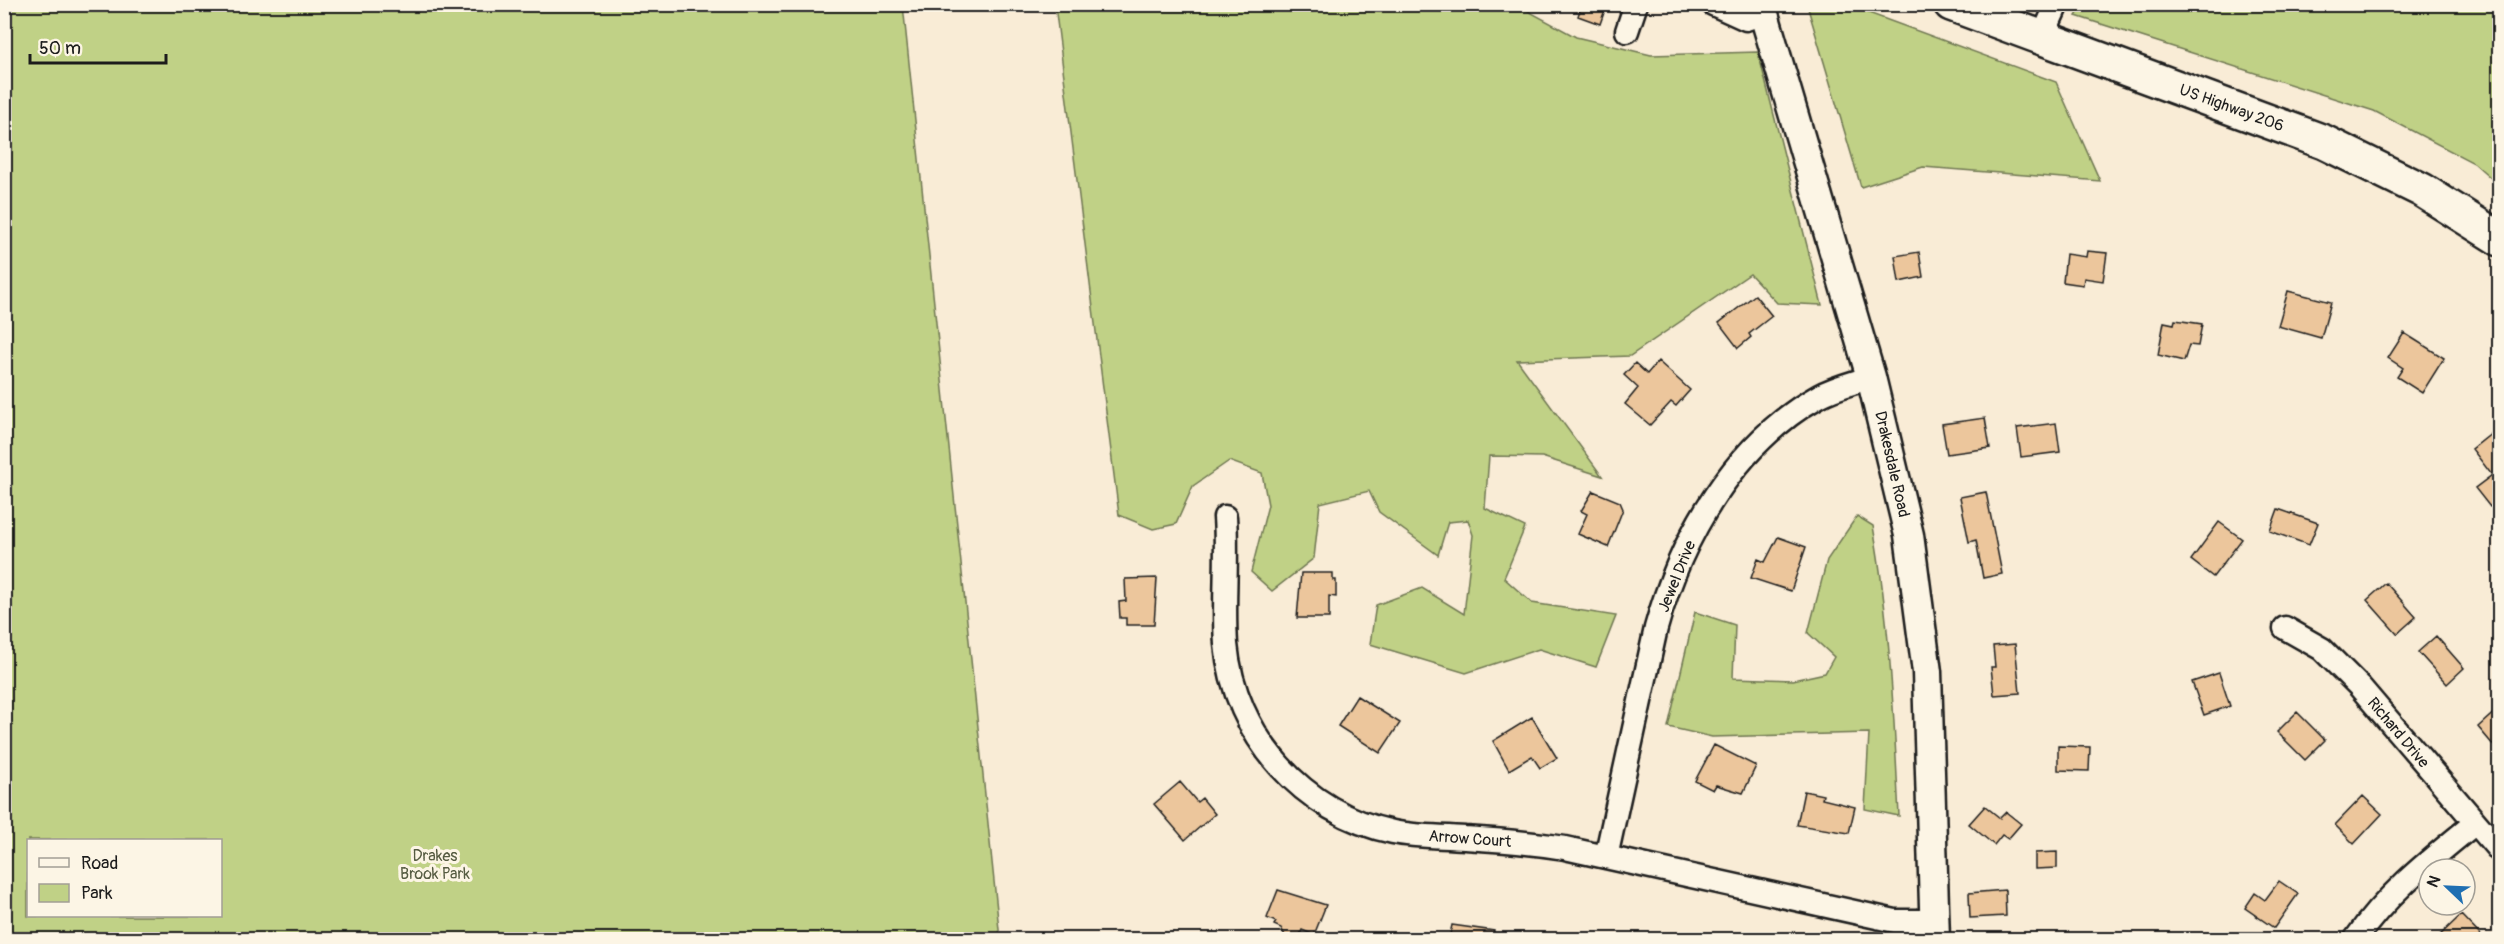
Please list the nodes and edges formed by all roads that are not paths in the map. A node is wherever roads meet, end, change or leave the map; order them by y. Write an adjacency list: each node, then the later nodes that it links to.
1 (1636, 4): 6 (street)
2 (1713, 4): 5 (street)
3 (1951, 4): 7 (highway, US Highway 206)
4 (2057, 4): 7 (street)
5 (1762, 9): 9 (main road, Drakesdale Road)
6 (1627, 31)
7 (2042, 38): 8 (highway, US Highway 206)
8 (2499, 239)
9 (1871, 377): 14 (street, Jewel Drive); 15 (main road, Drakesdale Road)
10 (1225, 516): 14 (street, Arrow Court)
11 (2285, 628): 12 (street, Richard Drive)
12 (2475, 823): 13 (street, Richard Drive); 16 (street)
13 (2499, 851)
14 (1606, 857): 15 (street, Arrow Court)
15 (1935, 930)
16 (2355, 939)

